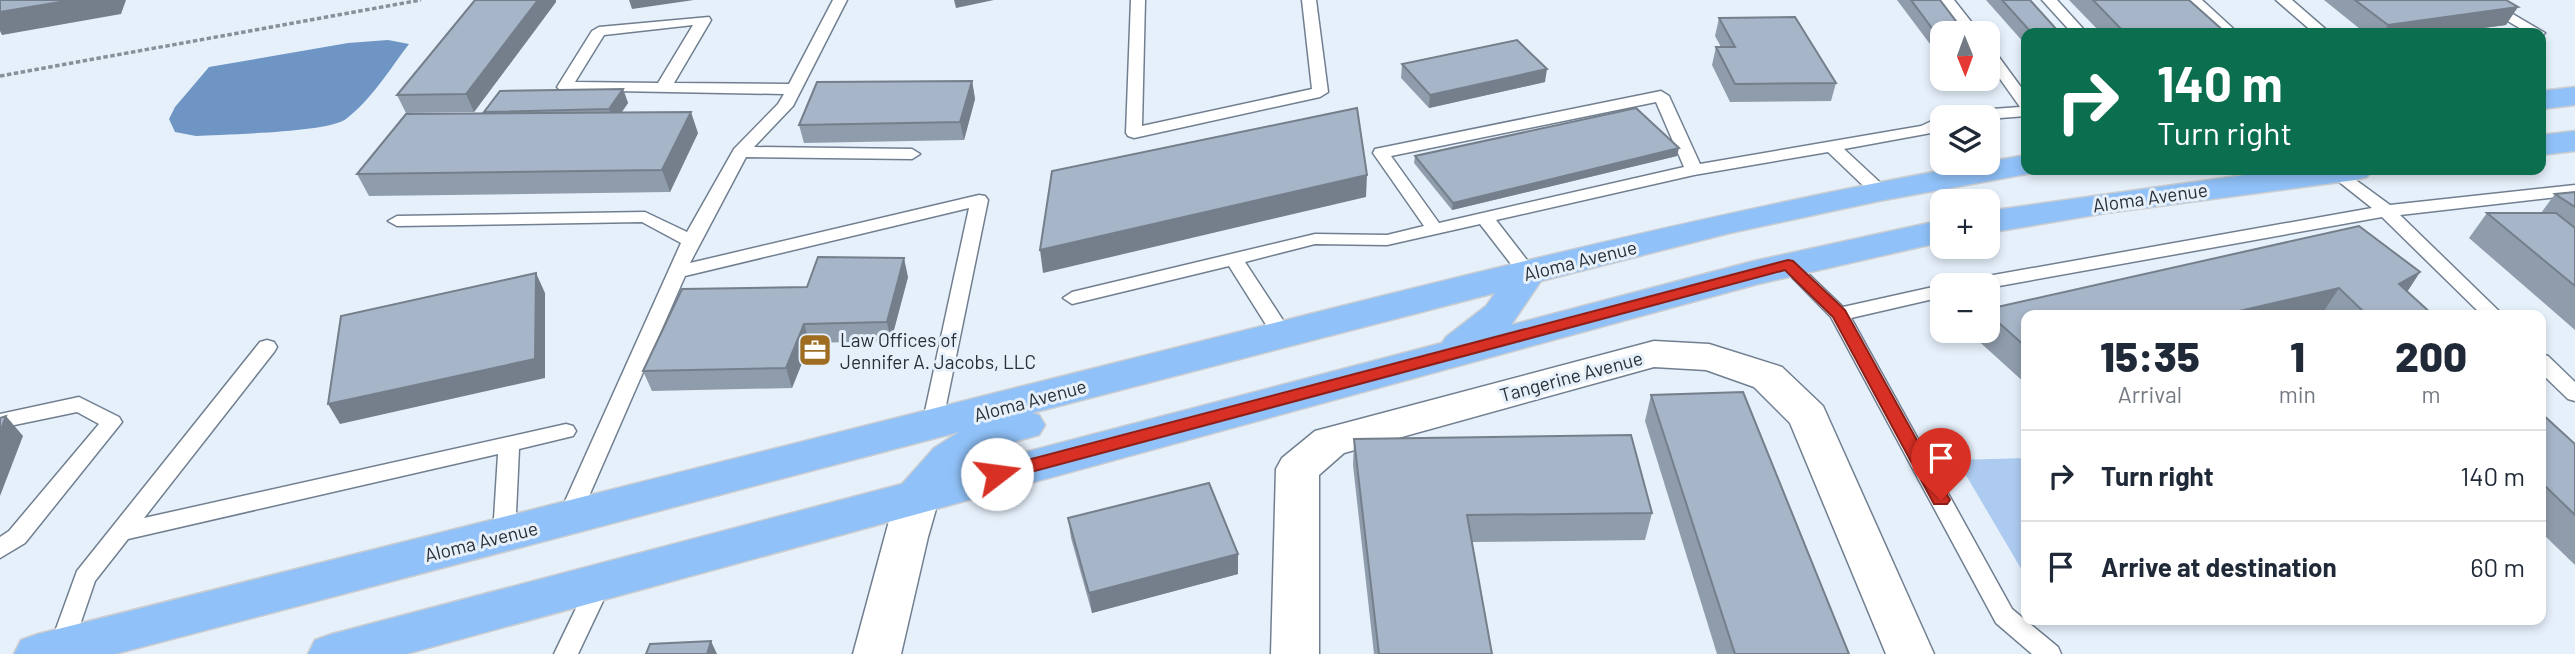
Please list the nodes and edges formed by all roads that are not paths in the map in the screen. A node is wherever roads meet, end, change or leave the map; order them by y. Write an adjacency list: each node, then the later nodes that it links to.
1 (840, 0): 16 (lane)
2 (1138, 0): 3 (lane)
3 (1309, 0)
4 (1947, 0): 9 (lane)
5 (2049, 0): 10 (lane)
6 (2194, 0): 11 (lane)
7 (2283, 0): 12 (lane)
8 (2479, 0): 13 (lane)
9 (1964, 21)
10 (2075, 28)
11 (2225, 28)
12 (2317, 28)
13 (2529, 28)
14 (2000, 68): 18 (lane)
15 (663, 88): 15 (lane); 16 (lane)
16 (794, 89): 26 (lane)
17 (2575, 96): 19 (main road)
18 (2021, 97)
19 (2546, 99)
20 (2021, 111): 21 (lane)
21 (2000, 113)
22 (1930, 127): 25 (lane)
23 (2575, 141): 24 (main road)
24 (2546, 144)
25 (1831, 146): 29 (lane); 33 (lane)
26 (740, 152): 27 (lane); 40 (lane)
27 (912, 154)
28 (2021, 167): 33 (main road, Aloma Avenue)
29 (1694, 170): 35 (lane); 38 (lane)
30 (2312, 175): 36 (main road, Aloma Avenue)
31 (2346, 175): 34 (lane)
32 (2575, 190): 34 (lane)
33 (1879, 191): 44 (main road, Aloma Avenue)
34 (2386, 211): 45 (lane); 48 (lane)
35 (1484, 217): 38 (lane); 44 (lane)
36 (2000, 220)
37 (397, 221): 40 (lane)
38 (1434, 228): 41 (lane)
39 (1930, 234): 42 (main road)
40 (691, 241): 43 (lane)
41 (1233, 258): 47 (lane); 50 (lane)
42 (1788, 264): 49 (lane); 52 (main road)
43 (678, 271): 56 (lane); 60 (lane)
44 (1528, 273): 50 (main road, Aloma Avenue); 52 (main road)
45 (2000, 280)
46 (1930, 295): 49 (lane)
47 (1072, 298)
48 (2488, 310)
49 (1839, 314): 71 (lane)
50 (1282, 334): 56 (main road, Aloma Avenue); 59 (main road)
51 (267, 346): 61 (lane)
52 (1450, 354): 59 (main road)
53 (2546, 366): 54 (lane)
54 (2575, 394)
55 (0, 421): 63 (lane)
56 (932, 425): 60 (main road, Aloma Avenue)
57 (566, 431): 58 (lane)
58 (509, 444): 61 (lane); 62 (lane)
59 (918, 495): 64 (main road); 68 (street)
60 (568, 519): 62 (main road, Aloma Avenue)
61 (122, 532): 65 (lane)
62 (504, 535): 65 (main road, Aloma Avenue)
63 (0, 549)
64 (601, 581): 66 (main road); 67 (lane)
65 (53, 652)
66 (332, 654)
67 (566, 654)
68 (877, 654)
69 (1295, 654): 70 (street, Tangerine Avenue)
70 (1910, 654)
71 (2049, 654)

